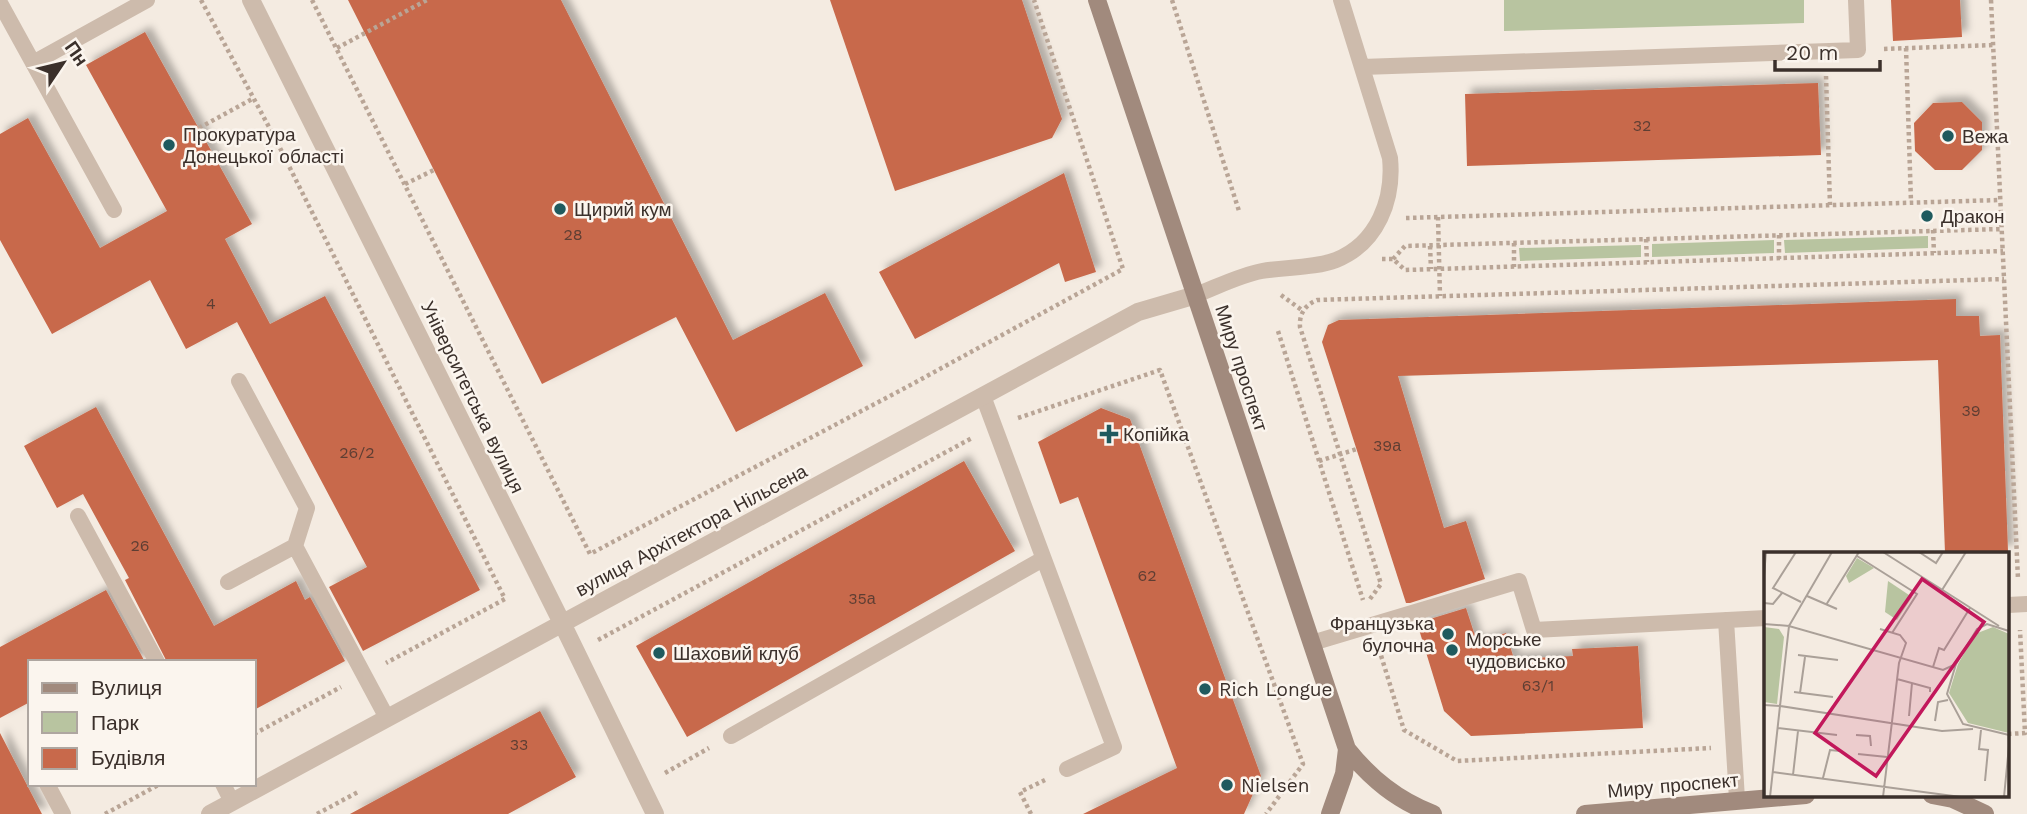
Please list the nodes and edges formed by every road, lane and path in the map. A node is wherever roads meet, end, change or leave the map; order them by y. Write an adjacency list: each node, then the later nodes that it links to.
1 (147, 0): 18 (lane)
2 (201, 0): 20 (path)
3 (251, 0): 64 (street, Університетська вулиця)
4 (313, 0): 14 (path)
5 (427, 0): 14 (path)
6 (1034, 0): 23 (path)
7 (1097, 0): 44 (main road, Миру проспект)
8 (1172, 0): 28 (path)
9 (1340, 0): 19 (lane)
10 (1856, 0): 16 (lane)
11 (1991, 0): 13 (path)
12 (0, 3): 18 (lane)
13 (1993, 45): 15 (path); 24 (path)
14 (337, 48): 23 (path)
15 (1906, 48): 16 (path); 25 (path)
16 (1858, 50): 17 (lane)
17 (1825, 52): 19 (lane); 26 (path)
18 (33, 63): 27 (lane)
19 (1362, 67): 30 (lane)
20 (254, 98): 21 (path); 60 (path)
21 (199, 128)
22 (433, 170): 23 (path)
23 (405, 184)
24 (2000, 200): 25 (path); 31 (path)
25 (1911, 202): 26 (path)
26 (1830, 205): 29 (path)
27 (114, 210)
28 (1240, 211)
29 (1438, 217): 30 (path); 39 (path)
30 (1381, 218): 44 (lane)
31 (2001, 229): 32 (path); 36 (path)
32 (1933, 230): 33 (path); 37 (path)
33 (1779, 235): 34 (path); 40 (path)
34 (1646, 239): 35 (path); 41 (path)
35 (1514, 243): 39 (path); 42 (path)
36 (2003, 251): 37 (path); 43 (path)
37 (1934, 253): 40 (path)
38 (1431, 257): 38 (path); 39 (path); 39 (path); 39 (path)
39 (1439, 257): 42 (path); 46 (path)
40 (1779, 258): 41 (path)
41 (1647, 262): 42 (path)
42 (1514, 267)
43 (2004, 279): 46 (path); 61 (path)
44 (1196, 295): 50 (street, вулиця Архітектора Нільсена); 67 (main road, Миру проспект)
45 (1282, 296): 47 (path)
46 (1440, 296): 47 (path)
47 (1303, 311): 53 (path)
48 (1278, 331): 54 (path)
49 (239, 381): 56 (lane)
50 (983, 396): 51 (lane); 64 (street, вулиця Архітектора Нільсена)
51 (993, 426): 57 (lane); 66 (path); 91 (path)
52 (1357, 449): 53 (path)
53 (1340, 455): 54 (path); 59 (path)
54 (1319, 461): 65 (path)
55 (78, 516): 68 (lane)
56 (295, 546): 58 (lane); 69 (lane)
57 (1043, 559): 71 (lane); 74 (lane)
58 (228, 582)
59 (1381, 584)
60 (505, 599)
61 (2018, 605): 70 (path)
62 (1764, 618): 63 (lane)
63 (1727, 620): 65 (lane); 72 (lane)
64 (562, 624): 69 (street, вулиця Архітектора Нільсена); 89 (street, Університетська вулиця)
65 (1371, 625): 67 (lane); 72 (path)
66 (597, 640)
67 (1312, 643): 73 (main road, Миру проспект)
68 (156, 660)
69 (387, 718): 84 (street, вулиця Архітектора Нільсена)
70 (2010, 734)
71 (731, 736): 75 (path)
72 (1734, 747): 83 (lane)
73 (1347, 749): 92 (main road, Миру проспект); 93 (main road, Миру проспект)
74 (1067, 769)
75 (662, 775)
76 (48, 786): 85 (lane)
77 (156, 786): 86 (path)
78 (224, 786): 84 (lane)
79 (358, 792): 88 (path)
80 (1020, 792): 90 (path)
81 (1789, 796): 83 (main road, Миру проспект)
82 (1937, 796): 95 (main road)
83 (1737, 799): 94 (main road, Миру проспект)
84 (232, 802): 87 (street, вулиця Архітектора Нільсена)
85 (63, 814)
86 (105, 814)
87 (210, 814)
88 (317, 814)
89 (654, 814)
90 (1031, 814)
91 (1266, 814)
92 (1330, 814)
93 (1433, 814)
94 (1585, 814)
95 (1985, 814)

